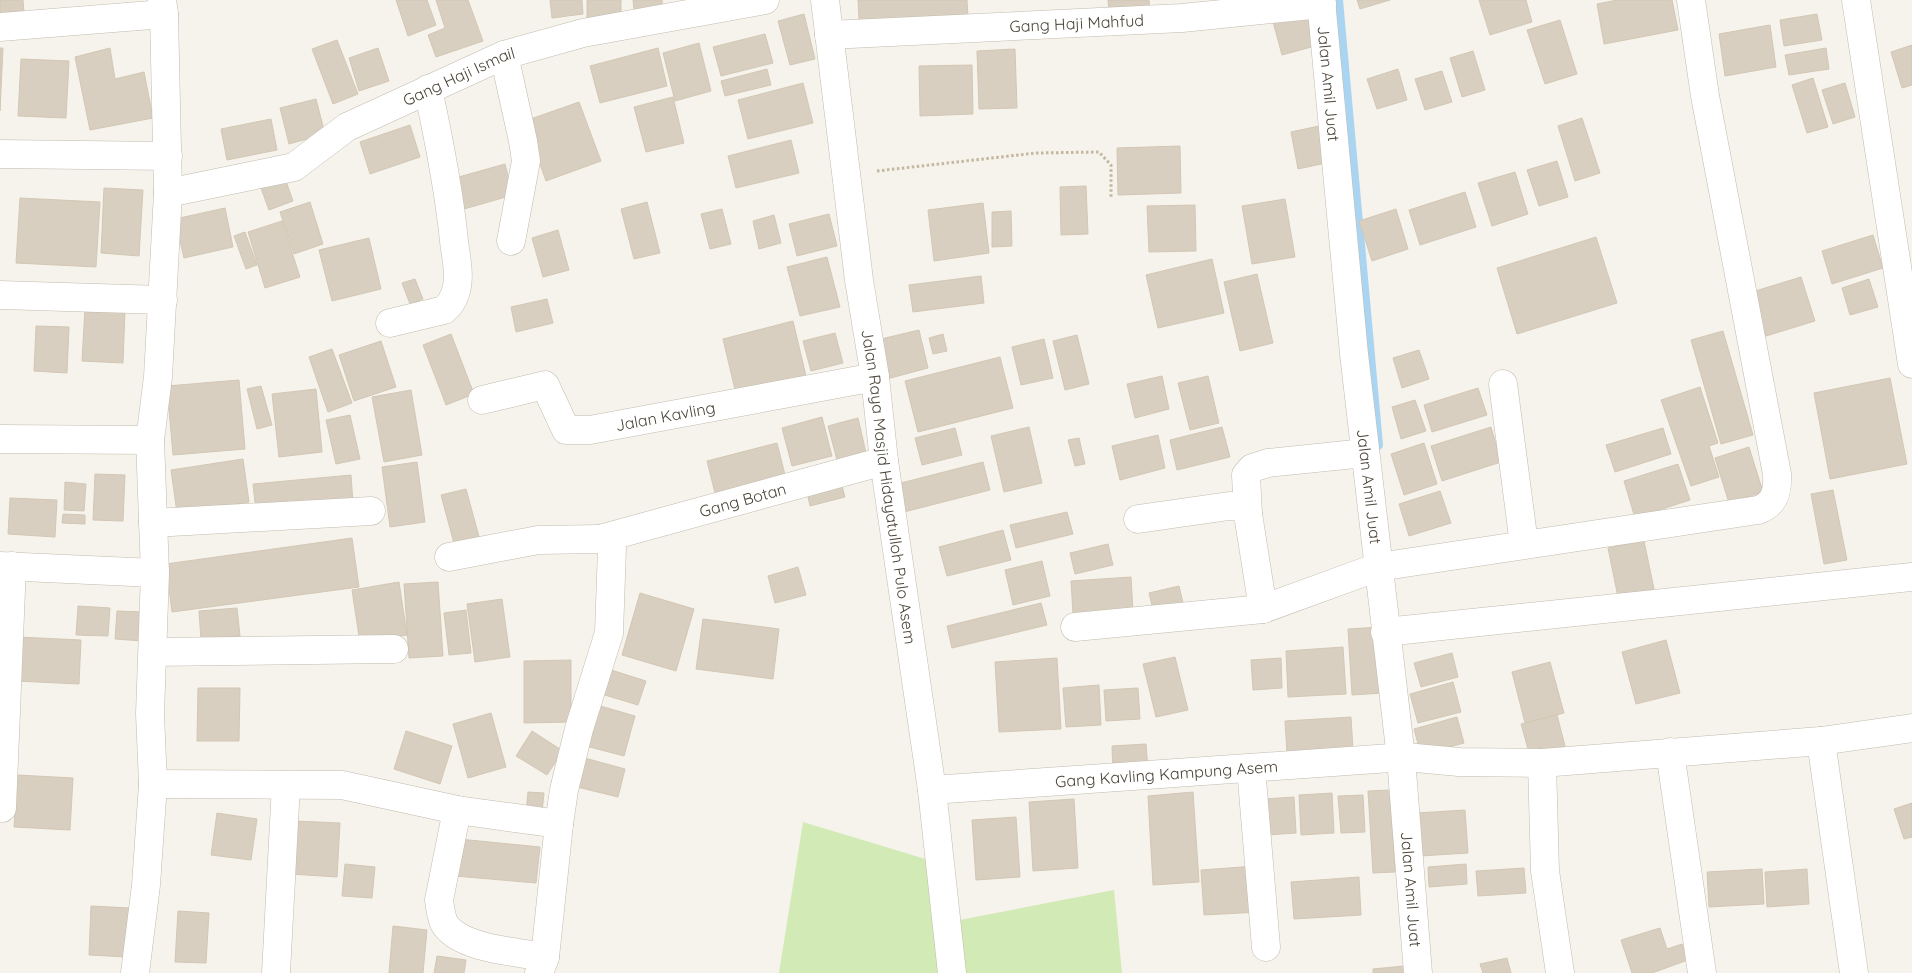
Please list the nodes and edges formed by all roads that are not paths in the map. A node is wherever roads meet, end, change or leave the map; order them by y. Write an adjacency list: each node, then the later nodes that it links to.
1 (765, 0): 9 (street, Gang Haji Ismail)
2 (825, 0): 8 (street, Jalan Raya Masjid Hidayatulloh Pulo Asem)
3 (1691, 0): 31 (street)
4 (1856, 0): 18 (street)
5 (1321, 2): 8 (street, Gang Haji Mahfud); 24 (street, Jalan Amil Juat)
6 (163, 7): 7 (street); 12 (street)
7 (0, 27)
8 (829, 35): 19 (street, Jalan Raya Masjid Hidayatulloh Pulo Asem)
9 (504, 55): 10 (street, Gang Haji Ismail); 14 (street)
10 (428, 90): 13 (street, Gang Haji Ismail); 17 (street)
11 (0, 154): 12 (street)
12 (168, 156): 13 (street)
13 (168, 193): 16 (street)
14 (511, 242)
15 (0, 295): 16 (street)
16 (163, 300): 23 (street)
17 (390, 323)
18 (1912, 364)
19 (875, 377): 21 (street, Jalan Kavling); 25 (street, Jalan Raya Masjid Hidayatulloh Pulo Asem)
20 (1503, 384): 31 (street)
21 (482, 400)
22 (0, 439): 23 (street)
23 (150, 440): 29 (street)
24 (1365, 453): 27 (street); 34 (street, Jalan Amil Juat)
25 (884, 461): 30 (street, Gang Botan); 50 (street, Jalan Raya Masjid Hidayatulloh Pulo Asem)
26 (371, 511): 29 (street)
27 (1248, 514): 28 (street); 37 (street)
28 (1138, 519)
29 (152, 523): 35 (street)
30 (600, 539): 32 (street, Gang Botan); 53 (street)
31 (1524, 544): 34 (street)
32 (449, 556)
33 (6, 566): 35 (street); 51 (street)
34 (1386, 566): 37 (street); 39 (street, Jalan Amil Juat)
35 (155, 572): 41 (street)
36 (1912, 577): 39 (street)
37 (1263, 609): 38 (street)
38 (1075, 627)
39 (1393, 631): 45 (street, Jalan Amil Juat)
40 (394, 649): 41 (street)
41 (153, 652): 48 (street)
42 (1912, 728): 43 (street, Gang Kavling Kampung Asem)
43 (1821, 741): 44 (street, Gang Kavling Kampung Asem); 62 (street)
44 (1670, 752): 46 (street, Gang Kavling Kampung Asem); 61 (street)
45 (1405, 758): 46 (street, Gang Kavling Kampung Asem); 47 (street, Gang Kavling Kampung Asem); 59 (street, Jalan Amil Juat)
46 (1542, 763): 60 (street)
47 (1251, 768): 50 (street, Gang Kavling Kampung Asem); 54 (street)
48 (153, 784): 49 (street); 56 (street)
49 (286, 784): 52 (street); 57 (street)
50 (932, 790): 58 (street, Jalan Raya Masjid Hidayatulloh Pulo Asem)
51 (2, 808)
52 (457, 810): 53 (street); 55 (street)
53 (559, 824): 55 (street)
54 (1266, 947)
55 (542, 965)
56 (135, 973)
57 (276, 973)
58 (952, 973)
59 (1418, 973)
60 (1560, 973)
61 (1702, 973)
62 (1854, 973)

